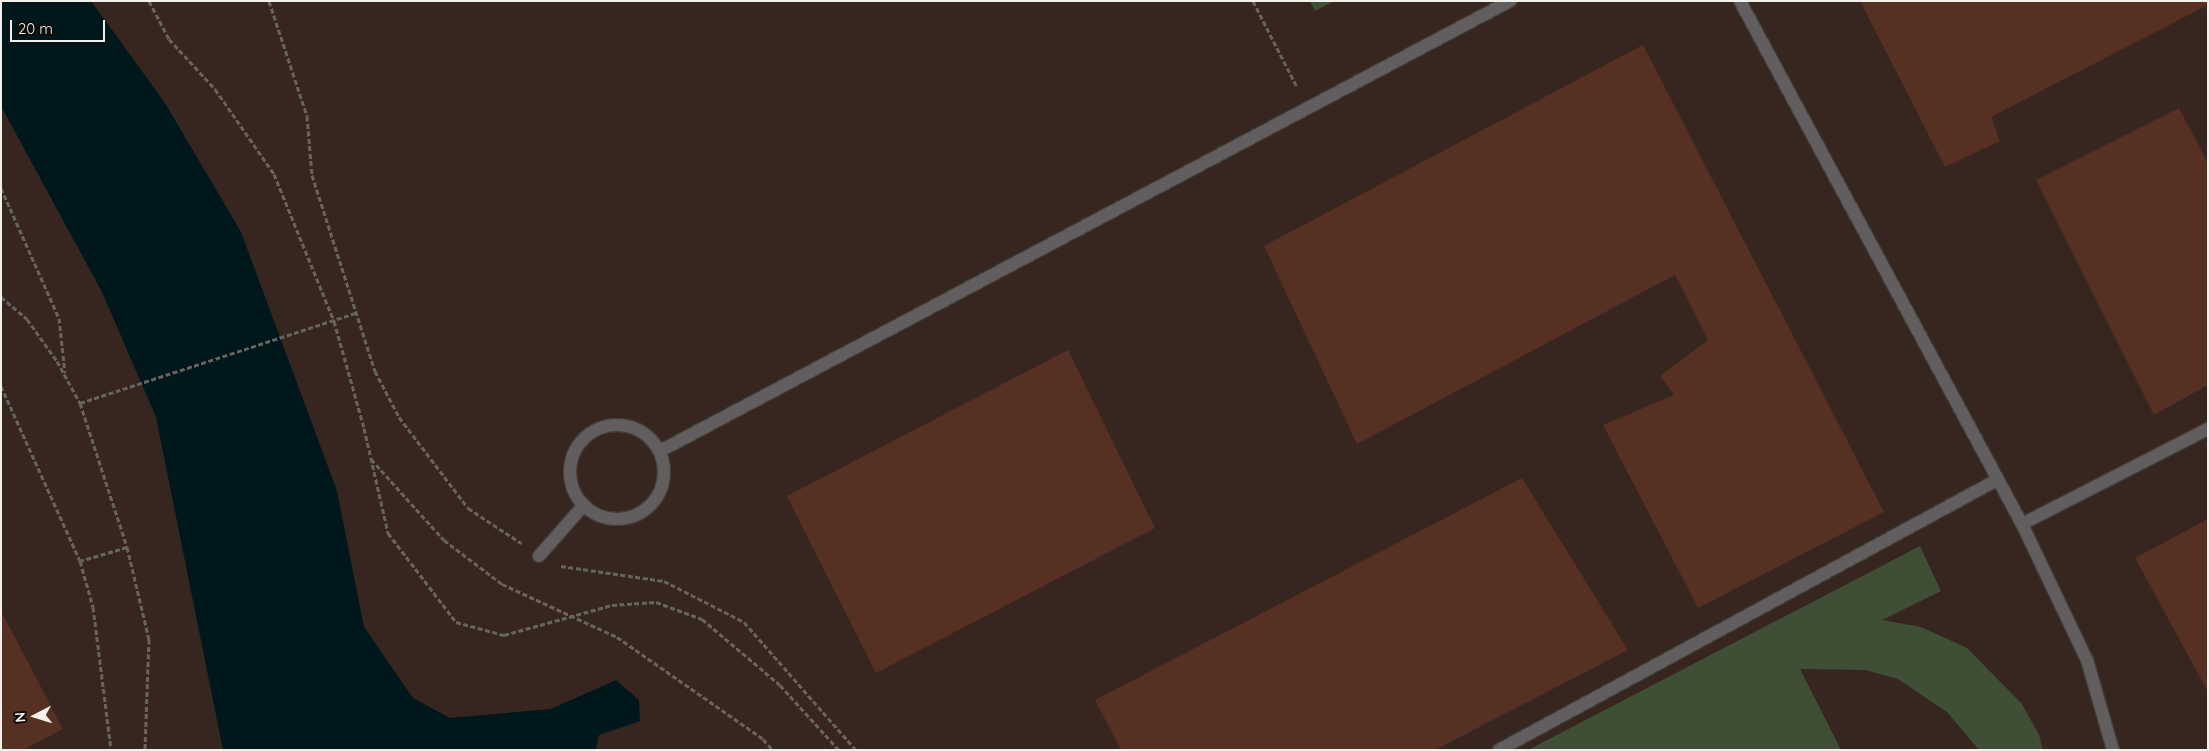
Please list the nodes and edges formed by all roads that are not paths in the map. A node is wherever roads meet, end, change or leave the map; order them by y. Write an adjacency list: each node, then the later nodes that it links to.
1 (1510, 1): 4 (street)
2 (1740, 1): 5 (street)
3 (2208, 428): 7 (street)
4 (660, 451): 6 (street); 6 (street)
5 (1997, 480): 7 (street); 9 (street)
6 (584, 505): 8 (street)
7 (2022, 524): 10 (street)
8 (539, 556)
9 (1499, 750)
10 (2113, 750)

